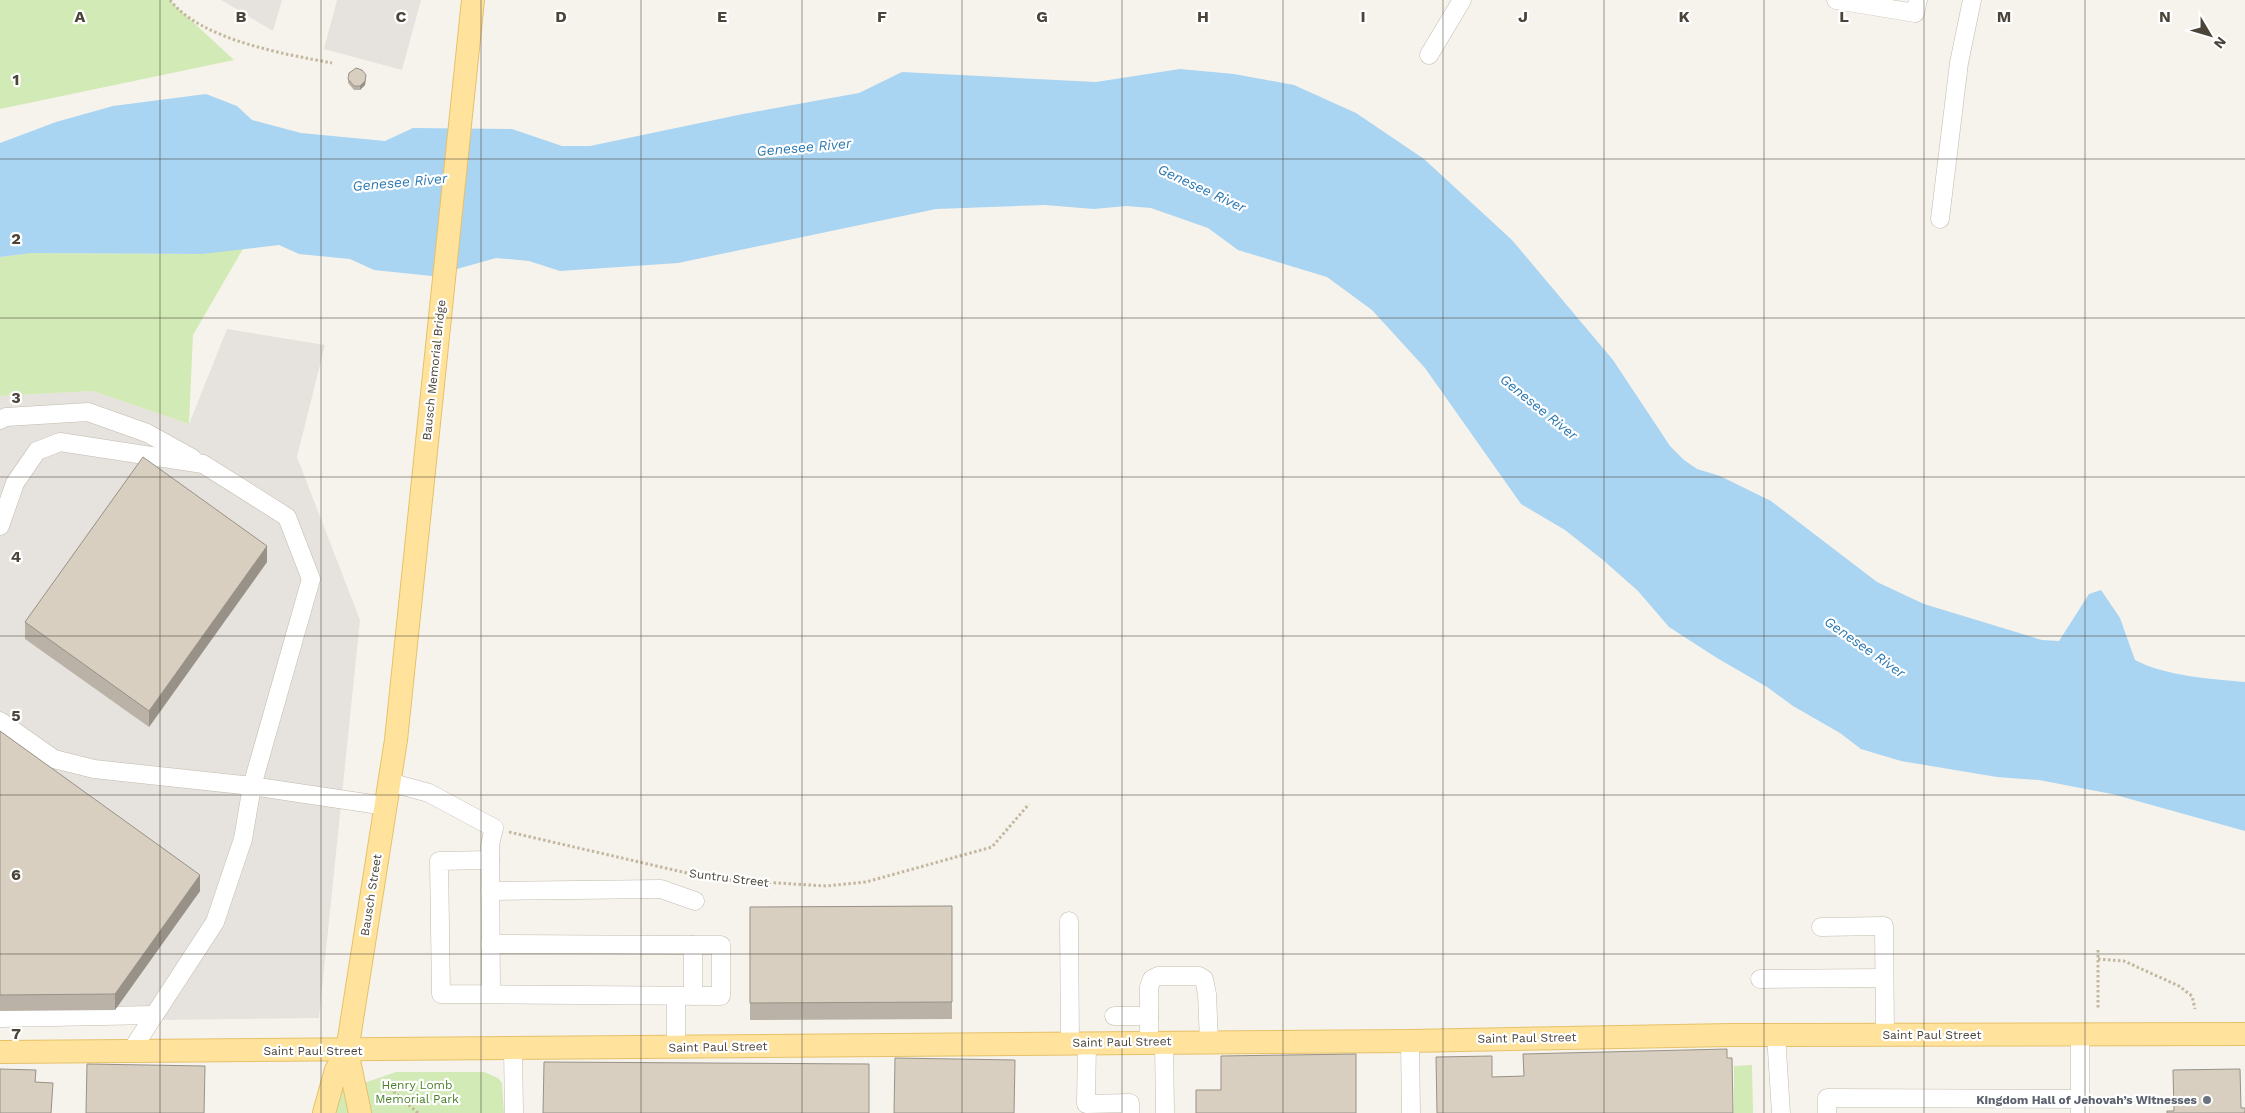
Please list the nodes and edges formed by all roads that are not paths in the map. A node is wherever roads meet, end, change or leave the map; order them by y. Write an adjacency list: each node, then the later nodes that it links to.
1 (473, 0): 12 (main road, Bausch Memorial Bridge)
2 (1462, 0): 6 (street)
3 (1836, 0): 5 (street)
4 (1972, 0): 7 (street)
5 (1917, 6)
6 (1429, 55)
7 (1940, 219)
8 (0, 420): 9 (street)
9 (204, 464): 10 (street); 14 (street)
10 (0, 526)
11 (0, 722): 14 (street)
12 (396, 740): 13 (main road, Bausch Street)
13 (390, 782): 15 (main road, Bausch Street); 16 (street)
14 (252, 786): 15 (street); 27 (street)
15 (386, 806): 42 (main road, Bausch Street)
16 (490, 860): 17 (street); 25 (street)
17 (490, 891): 18 (street); 21 (street)
18 (695, 901)
19 (1069, 921): 38 (street)
20 (1821, 927): 23 (street)
21 (490, 944): 22 (street); 25 (street)
22 (693, 945): 26 (street); 26 (street)
23 (1884, 978): 24 (street); 33 (street)
24 (1760, 979)
25 (491, 994): 26 (street)
26 (684, 996): 39 (street)
27 (154, 1015): 30 (street); 41 (street)
28 (1114, 1016): 29 (street)
29 (1149, 1016): 35 (street); 36 (street)
30 (0, 1018)
31 (2245, 1034): 34 (main road, Saint Paul Street)
32 (1765, 1035): 33 (main road, Saint Paul Street); 37 (main road, Saint Paul Street); 51 (street)
33 (1885, 1035): 34 (main road, Saint Paul Street)
34 (2080, 1035): 44 (street)
35 (1156, 1041): 36 (main road, Saint Paul Street); 38 (main road, Saint Paul Street); 49 (street)
36 (1209, 1041): 37 (main road, Saint Paul Street)
37 (1410, 1041): 50 (street)
38 (1078, 1043): 39 (main road, Saint Paul Street); 48 (street)
39 (676, 1048): 40 (main road, Saint Paul Street)
40 (512, 1049): 42 (main road, Saint Paul Street); 47 (street)
41 (131, 1051): 42 (main road, Saint Paul Street); 43 (main road, Saint Paul Street)
42 (347, 1051): 45 (main road); 46 (main road)
43 (0, 1052)
44 (2080, 1106): 52 (street)
45 (324, 1113)
46 (360, 1113)
47 (514, 1113)
48 (1130, 1113)
49 (1165, 1113)
50 (1411, 1113)
51 (1782, 1113)
52 (1827, 1113)

